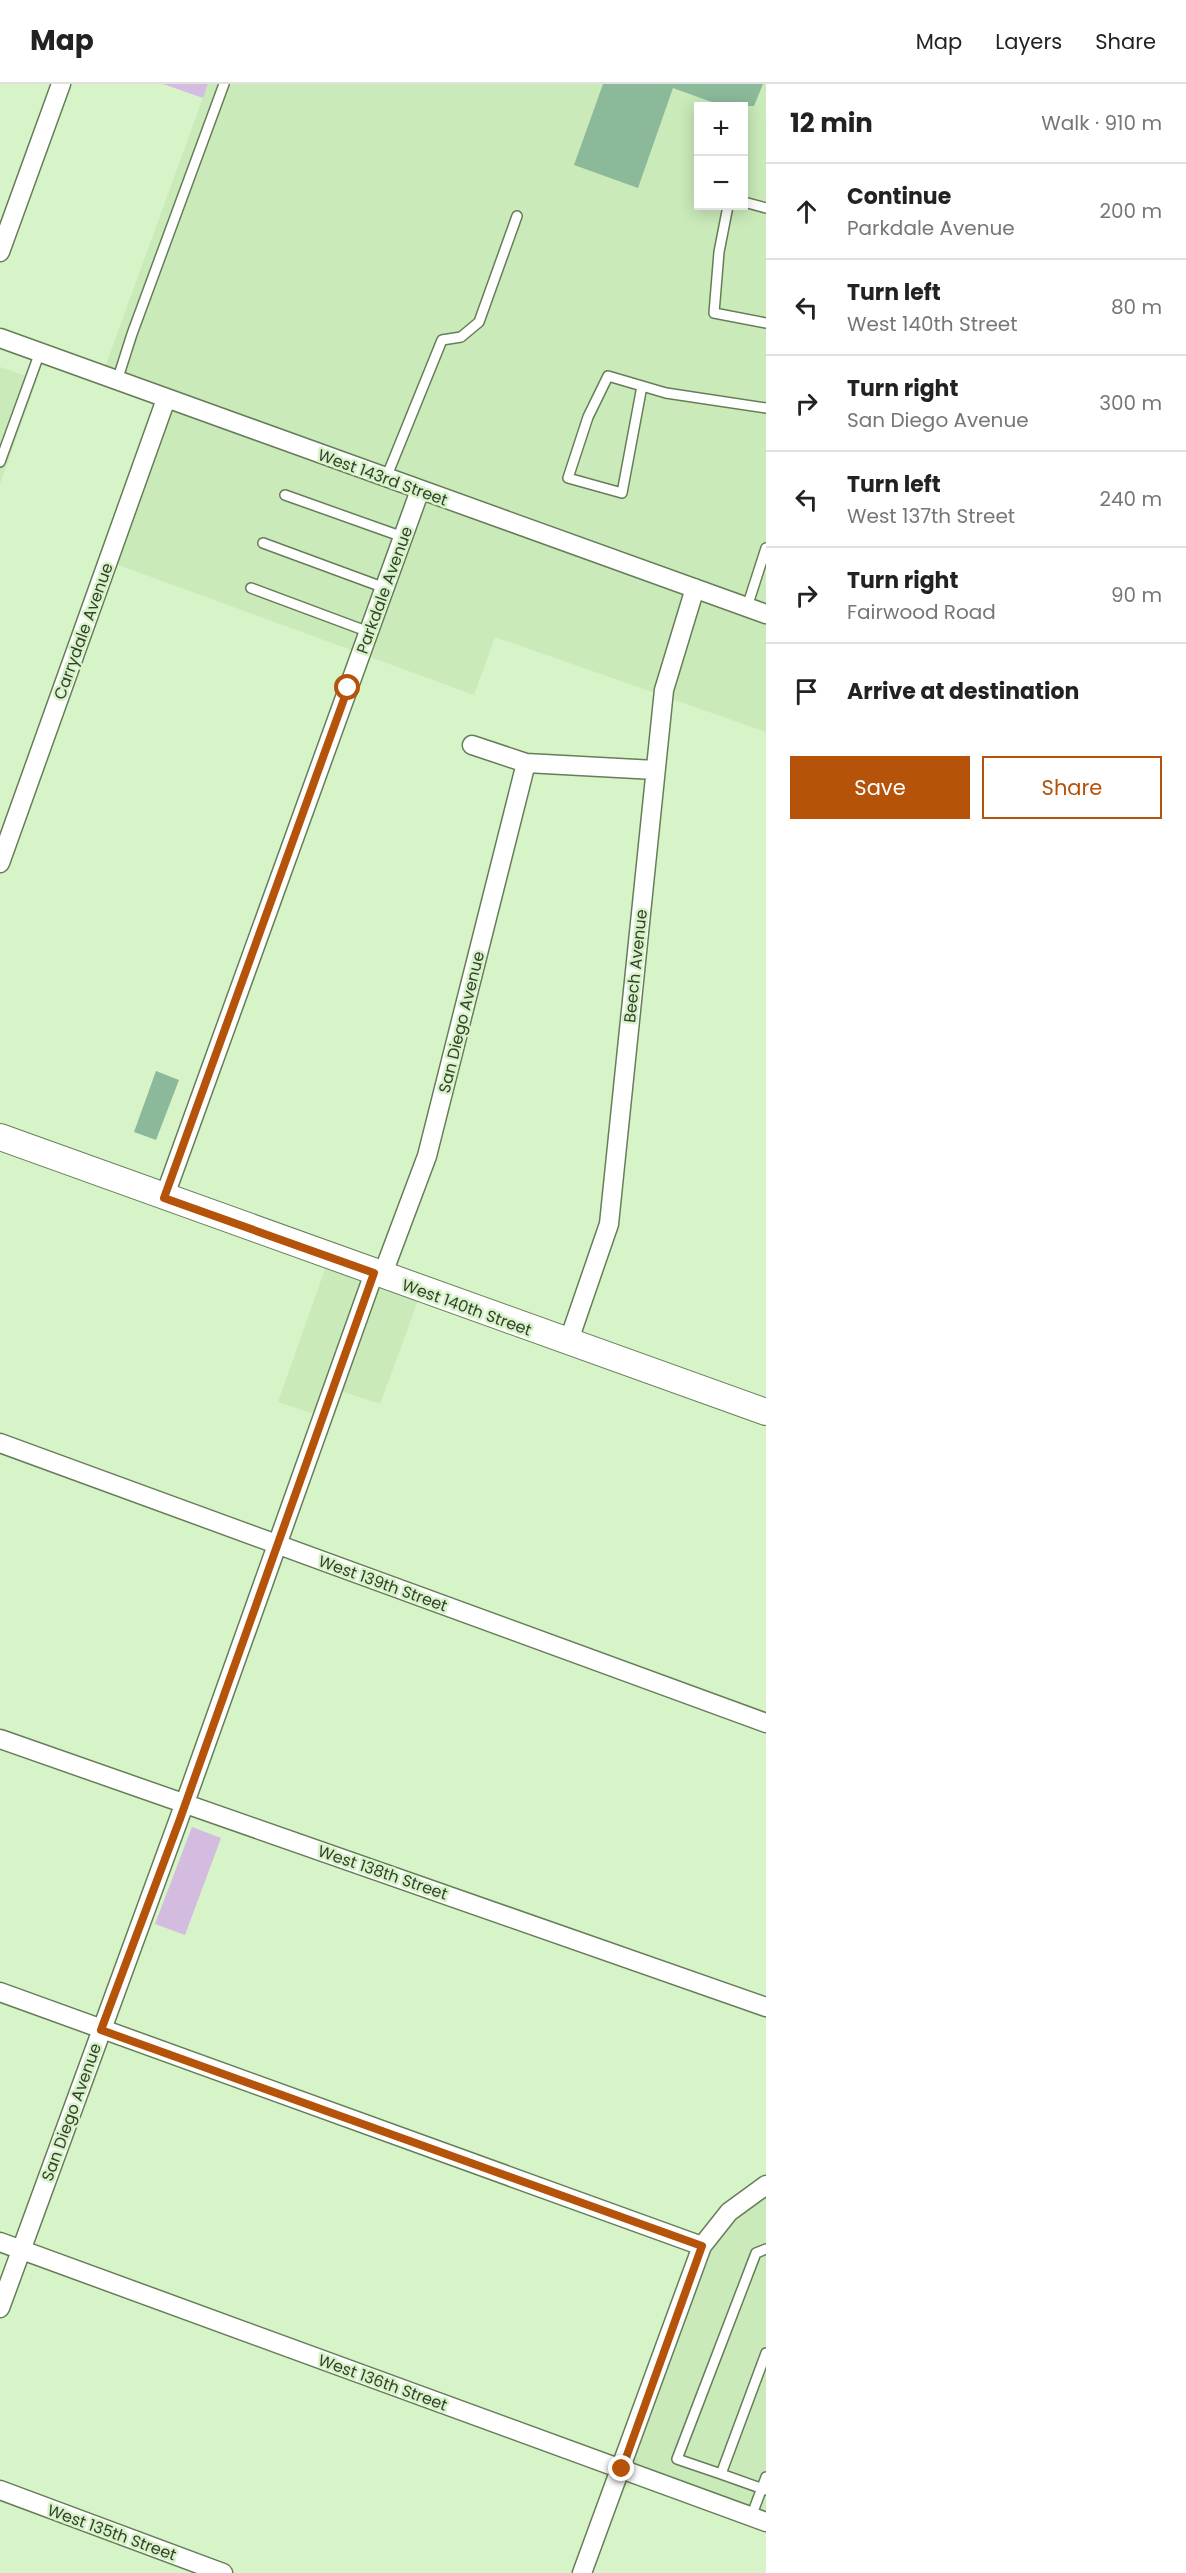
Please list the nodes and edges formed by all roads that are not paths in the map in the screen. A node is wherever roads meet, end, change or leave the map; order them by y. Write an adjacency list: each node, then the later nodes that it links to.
1 (61, 84): 7 (street)
2 (224, 84): 11 (lane)
3 (748, 203): 4 (lane)
4 (766, 208)
5 (727, 210): 8 (lane)
6 (517, 216): 16 (lane)
7 (0, 252)
8 (766, 323)
9 (0, 338): 10 (street, West 143rd Street)
10 (40, 352): 11 (street, West 143rd Street); 15 (lane)
11 (117, 381): 13 (street, West 143rd Street)
12 (642, 386): 12 (lane); 14 (lane)
13 (166, 399): 16 (street, West 143rd Street); 31 (street, Carrydale Avenue)
14 (766, 408)
15 (0, 462)
16 (386, 478): 17 (street, West 143rd Street)
17 (420, 490): 19 (street, Parkdale Avenue); 24 (street, West 143rd Street)
18 (285, 495): 19 (lane)
19 (403, 537): 23 (street, Parkdale Avenue)
20 (264, 543): 23 (lane)
21 (765, 551): 25 (lane)
22 (251, 588): 27 (lane)
23 (385, 588): 27 (street, Parkdale Avenue)
24 (695, 588): 25 (street, West 143rd Street); 30 (street, Beech Avenue)
25 (747, 607): 26 (street, West 143rd Street)
26 (766, 614)
27 (369, 632): 33 (street, Parkdale Avenue)
28 (472, 745): 29 (street)
29 (526, 763): 30 (street); 34 (street, San Diego Avenue)
30 (655, 770): 35 (street, Beech Avenue)
31 (0, 863)
32 (0, 1137): 33 (street, West 140th Street)
33 (164, 1198): 34 (street, West 140th Street)
34 (378, 1275): 35 (street, West 140th Street); 38 (street, San Diego Avenue)
35 (568, 1343): 36 (street, West 140th Street)
36 (766, 1412)
37 (0, 1443): 38 (street, West 139th Street)
38 (278, 1545): 39 (street, West 139th Street); 41 (street, San Diego Avenue)
39 (766, 1723)
40 (0, 1739): 41 (street, West 138th Street)
41 (185, 1803): 43 (street, West 138th Street); 44 (street, San Diego Avenue)
42 (0, 1992): 44 (street)
43 (766, 2007)
44 (101, 2030): 47 (street); 49 (street, San Diego Avenue)
45 (766, 2185): 47 (street)
46 (0, 2242): 49 (street, West 136th Street)
47 (702, 2246): 52 (street)
48 (766, 2249): 53 (lane)
49 (21, 2250): 50 (street, San Diego Avenue); 52 (street, West 136th Street)
50 (0, 2308)
51 (766, 2353): 53 (lane)
52 (622, 2469): 57 (street, West 136th Street); 59 (street)
53 (721, 2474): 55 (lane)
54 (766, 2477): 55 (lane)
55 (764, 2489): 57 (lane)
56 (0, 2490): 58 (street, West 135th Street)
57 (759, 2520)
58 (223, 2573)
59 (582, 2573)

